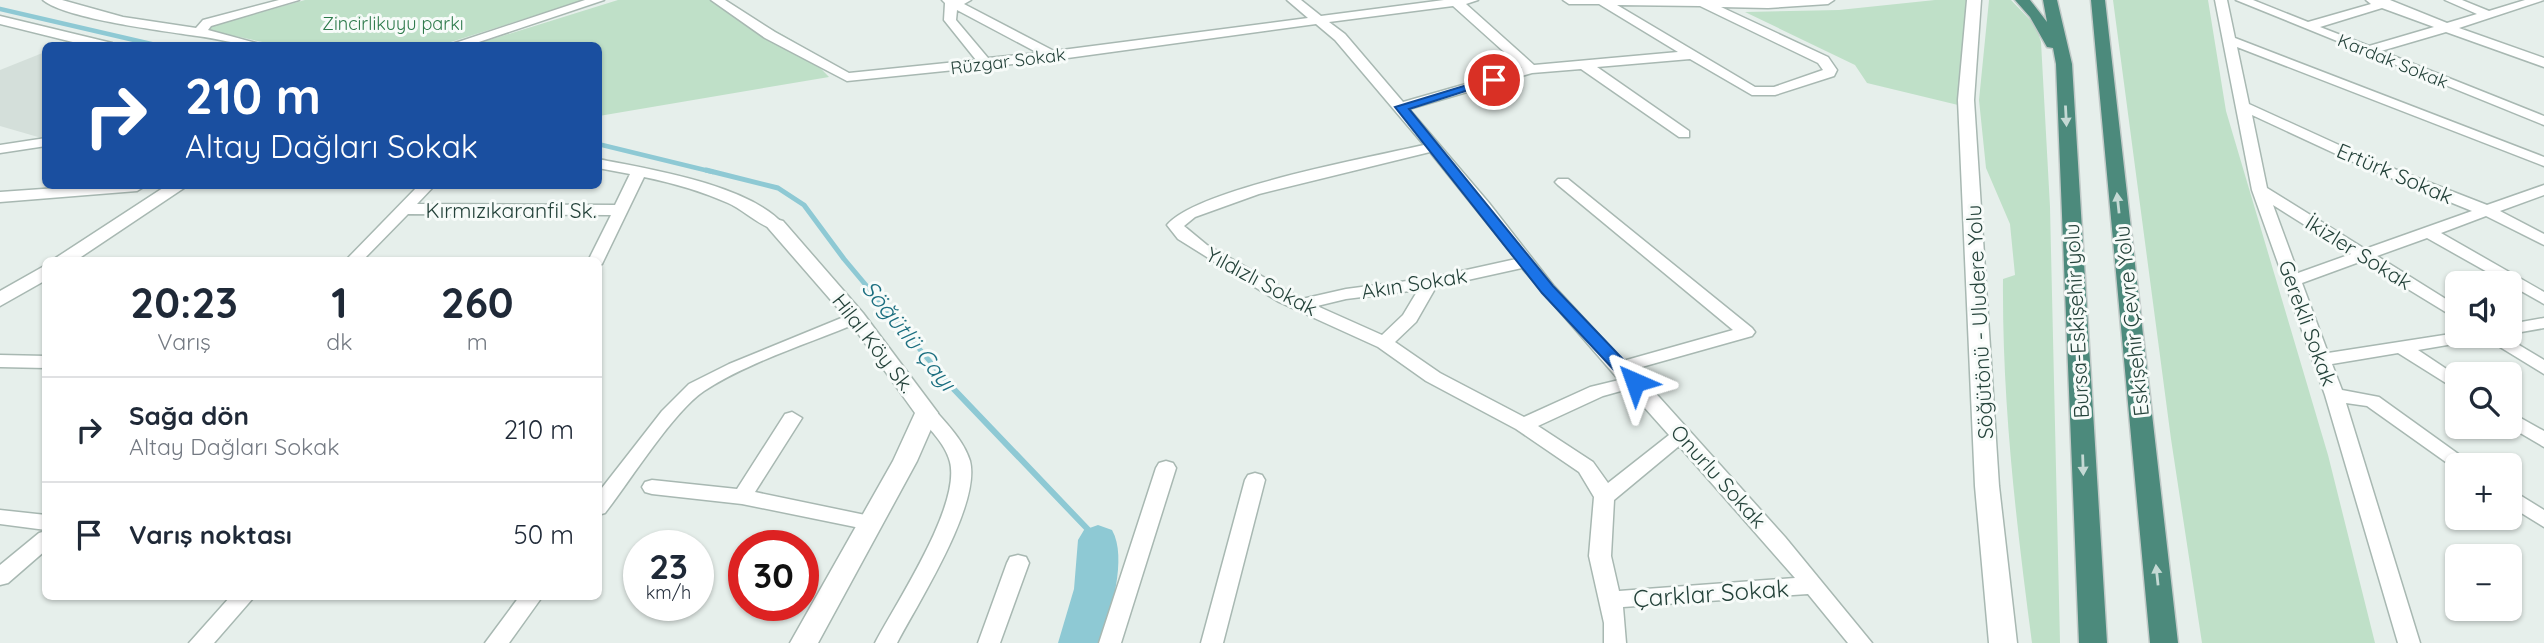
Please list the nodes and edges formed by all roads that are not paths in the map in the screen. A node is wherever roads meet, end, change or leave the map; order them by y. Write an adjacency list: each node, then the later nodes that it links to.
1 (49, 0): 30 (street)
2 (293, 0): 30 (street)
3 (598, 0): 34 (street)
4 (717, 0): 39 (street, Rüzgar Sokak)
5 (1472, 0): 19 (street, Rüzgar Sokak)
6 (1569, 0): 20 (street)
7 (1828, 0): 21 (street)
8 (1974, 0): 127 (street, Söğütönü - Uludere Yolu)
9 (2022, 0): 40 (highway)
10 (2050, 0): 40 (highway, Bursa-Eskişehir yolu)
11 (2098, 0): 129 (highway, Eskişehir Çevre Yolu, one-way to 11)
12 (2221, 0): 31 (street, Gerekli Sokak)
13 (2242, 0): 28 (street, Kardak Sokak)
14 (2397, 0): 22 (street)
15 (2451, 0): 25 (street)
16 (955, 1): 36 (street); 39 (street)
17 (2529, 1): 24 (street); 25 (street)
18 (1300, 2): 27 (street, Onurlu Sokak)
19 (1456, 2): 27 (street, Rüzgar Sokak); 42 (street)
20 (1604, 2): 23 (street); 37 (street)
21 (1765, 2): 23 (street)
22 (2377, 2): 28 (street); 29 (street)
23 (1703, 3): 37 (street)
24 (2544, 9)
25 (2487, 14): 29 (street)
26 (0, 20): 32 (street)
27 (1319, 20): 36 (street, Rüzgar Sokak); 43 (street, Onurlu Sokak)
28 (2309, 26): 35 (street, Kardak Sokak)
29 (2446, 28): 35 (street); 38 (street)
30 (198, 32): 33 (street)
31 (2227, 39): 44 (street, Gerekli Sokak); 50 (street)
32 (91, 42)
33 (243, 42)
34 (465, 42)
35 (2368, 51): 45 (street, Kardak Sokak)
36 (1053, 55): 39 (street, Rüzgar Sokak)
37 (1692, 55): 41 (street)
38 (2543, 63)
39 (986, 64)
40 (2064, 64): 128 (highway, Bursa-Eskişehir yolu, one-way to 128)
41 (1584, 65): 42 (street); 46 (street)
42 (1531, 69): 43 (street)
43 (1401, 107): 48 (street, Onurlu Sokak)
44 (2246, 107): 57 (street, Gerekli Sokak); 62 (street, Ertürk Sokak)
45 (2544, 121)
46 (1684, 134)
47 (42, 143): 49 (street)
48 (1434, 147): 70 (street, Onurlu Sokak); 76 (street, Yıldızlı Sokak)
49 (0, 149)
50 (2544, 162)
51 (602, 164): 52 (street, Hilal Köy Sk.)
52 (639, 172): 61 (street); 63 (street, Hilal Köy Sk.)
53 (1563, 182): 88 (street)
54 (100, 189): 59 (street)
55 (173, 189): 67 (street)
56 (423, 189): 60 (street)
57 (2260, 190): 66 (street, İkizler Sokak); 72 (street, Gerekli Sokak)
58 (2544, 190): 62 (street)
59 (0, 197)
60 (403, 209): 61 (street, Kırmızıkaranfil Sk.); 68 (street)
61 (619, 210): 69 (street)
62 (2487, 211): 64 (street); 65 (street, Ertürk Sokak)
63 (776, 225): 78 (street, Hilal Köy Sk.)
64 (2428, 232): 66 (street); 74 (street)
65 (2544, 240)
66 (2363, 254): 72 (street); 77 (street, İkizler Sokak)
67 (67, 257)
68 (357, 257)
69 (598, 257)
70 (1526, 262): 73 (street, Akın Sokak); 88 (street, Onurlu Sokak)
71 (42, 274): 75 (street)
72 (2293, 281): 85 (street, Gerekli Sokak)
73 (1430, 283): 76 (street, Akın Sokak); 82 (street)
74 (2544, 299)
75 (0, 300)
76 (1301, 305): 82 (street, Yıldızlı Sokak)
77 (2445, 306)
78 (856, 317): 93 (street, Hilal Köy Sk.); 105 (street)
79 (2544, 323): 80 (street)
80 (2522, 327)
81 (2445, 341): 83 (street)
82 (1384, 343): 95 (street, Yıldızlı Sokak)
83 (2402, 348): 85 (street); 90 (street)
84 (2511, 348): 89 (street)
85 (2322, 360): 92 (street, Gerekli Sokak)
86 (0, 361): 87 (street)
87 (42, 362)
88 (1621, 367): 91 (street, Onurlu Sokak)
89 (2544, 368)
90 (2445, 376)
91 (1635, 382): 95 (street); 97 (street, Onurlu Sokak)
92 (2334, 396): 99 (street); 130 (street, Gerekli Sokak)
93 (927, 413): 110 (street, Hilal Köy Sk.); 121 (street)
94 (792, 418): 103 (street)
95 (1523, 425): 104 (street, Yıldızlı Sokak)
96 (2522, 426): 98 (street)
97 (1682, 435): 104 (street); 114 (street, Onurlu Sokak)
98 (2544, 440)
99 (2446, 453)
100 (1166, 468): 123 (street)
101 (1255, 480): 124 (street)
102 (652, 487): 103 (street)
103 (742, 497): 110 (street)
104 (1604, 497): 117 (street)
105 (602, 503)
106 (2522, 504): 108 (street)
107 (0, 517): 109 (street)
108 (2544, 520)
109 (42, 522)
110 (870, 523): 120 (street, Hilal Köy Sk.)
111 (42, 541): 113 (street)
112 (1018, 563): 122 (street)
113 (0, 577)
114 (1813, 585): 117 (street, Çarklar Sokak); 126 (street, Onurlu Sokak)
115 (240, 600): 118 (street)
116 (529, 600): 119 (street)
117 (1610, 600): 125 (street, Çarklar Sokak)
118 (200, 643)
119 (496, 643)
120 (804, 643)
121 (886, 643)
122 (989, 643)
123 (1110, 643)
124 (1212, 643)
125 (1615, 643)
126 (1861, 643)
127 (2003, 643)
128 (2092, 643)
129 (2164, 643)
130 (2409, 643)

